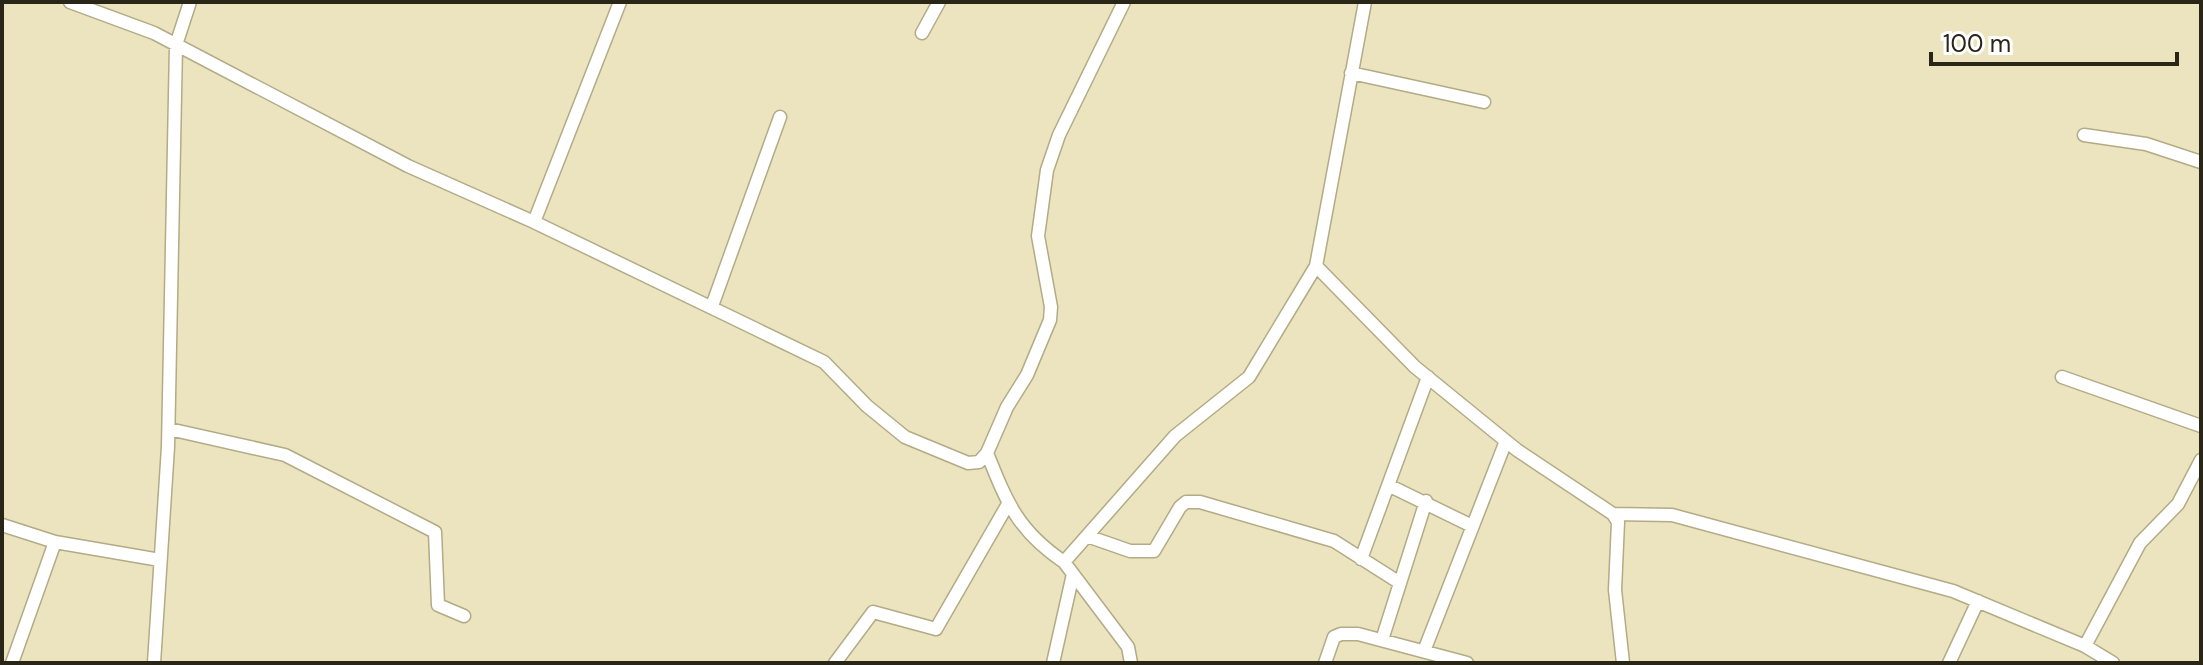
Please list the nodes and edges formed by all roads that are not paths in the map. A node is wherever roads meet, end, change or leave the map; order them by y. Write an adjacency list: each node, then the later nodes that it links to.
1 (70, 2): 8 (street)
2 (190, 2): 8 (street)
3 (620, 2): 14 (street)
4 (939, 2): 7 (street)
5 (1124, 2): 22 (street)
6 (1365, 2): 9 (street)
7 (922, 33)
8 (176, 45): 14 (street); 20 (street)
9 (1351, 73): 10 (street); 15 (street)
10 (1484, 102)
11 (780, 117): 16 (street)
12 (2084, 135): 13 (street)
13 (2201, 162)
14 (534, 222): 16 (street)
15 (1316, 266): 17 (street); 30 (street)
16 (712, 306): 22 (street)
17 (1428, 377): 21 (street); 24 (street)
18 (2062, 377): 19 (street)
19 (2201, 426)
20 (169, 429): 33 (street); 38 (street)
21 (1506, 441): 27 (street); 29 (street)
22 (987, 453): 26 (street)
23 (2201, 460): 40 (street)
24 (1390, 486): 25 (street); 32 (street)
25 (1426, 501): 29 (street); 36 (street)
26 (1008, 504): 34 (street); 44 (street)
27 (1613, 514): 37 (street); 49 (street)
28 (2, 525): 31 (street)
29 (1472, 526): 41 (street)
30 (1087, 536): 32 (street); 34 (street)
31 (55, 542): 33 (street); 42 (street)
32 (1361, 559): 36 (street)
33 (160, 560): 43 (street)
34 (1064, 562): 35 (street)
35 (1073, 574): 45 (street); 46 (street)
36 (1400, 583): 39 (street)
37 (1978, 601): 40 (street); 50 (street)
38 (464, 616)
39 (1382, 640): 41 (street); 47 (street)
40 (2085, 646): 51 (street)
41 (1424, 651): 48 (street)
42 (12, 663)
43 (154, 663)
44 (835, 663)
45 (1053, 663)
46 (1131, 663)
47 (1325, 663)
48 (1467, 663)
49 (1623, 663)
50 (1949, 663)
51 (2113, 663)

